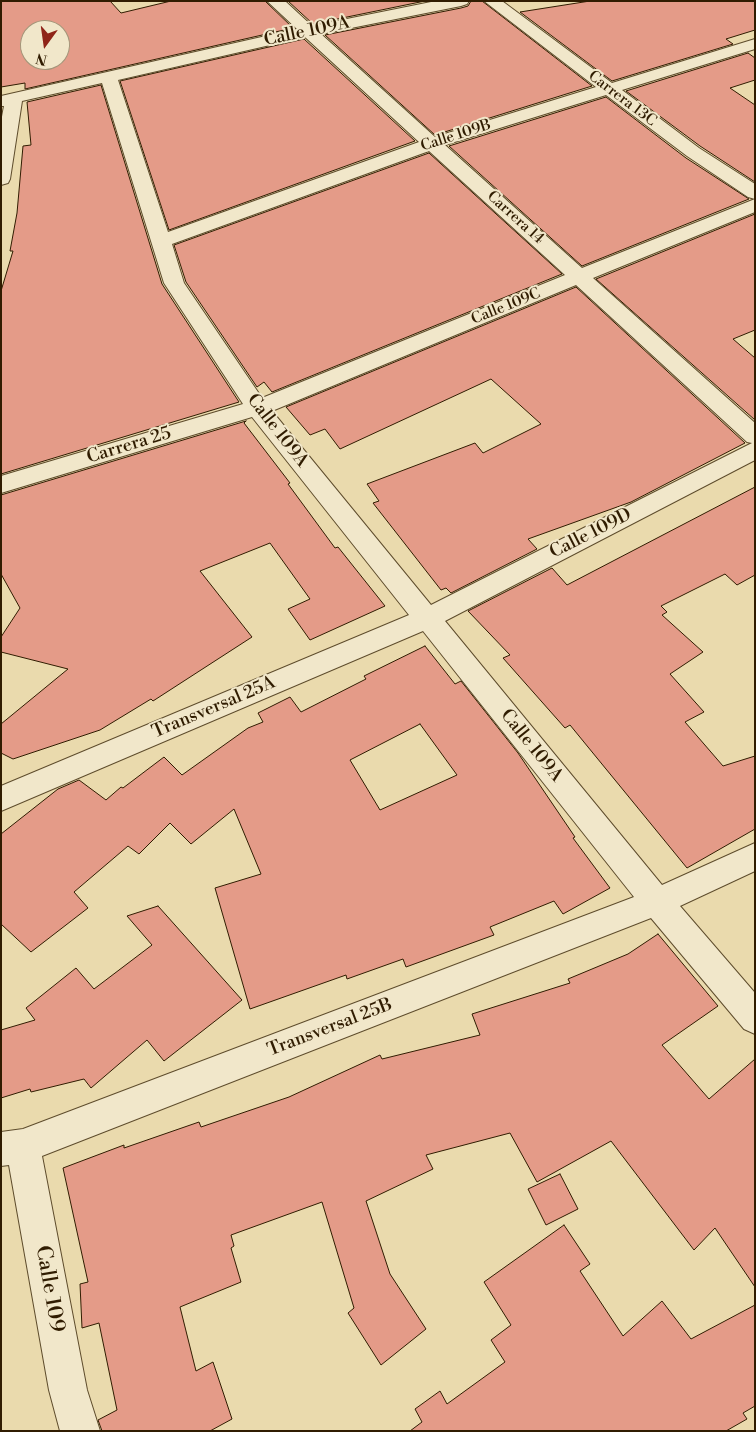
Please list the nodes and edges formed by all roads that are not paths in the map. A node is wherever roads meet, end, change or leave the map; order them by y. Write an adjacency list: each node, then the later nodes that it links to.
1 (275, 1): 4 (street, Carrera 14)
2 (461, 1): 4 (street, Calle 109A)
3 (492, 1): 7 (street, Carrera 13C)
4 (310, 31): 6 (street, Calle 109A); 9 (street, Carrera 14)
5 (755, 44): 7 (street, Calle 109B)
6 (109, 77): 8 (street); 13 (street, Calle 109A)
7 (607, 89): 9 (street, Calle 109B); 11 (street, Carrera 13C)
8 (8, 100): 10 (street)
9 (432, 144): 13 (street, Calle 109B); 14 (street, Carrera 14)
10 (1, 179)
11 (755, 193)
12 (755, 205): 14 (street, Calle 109C)
13 (162, 241): 15 (street, Calle 109A)
14 (581, 277): 15 (street, Calle 109C); 16 (street, Carrera 14)
15 (257, 408): 18 (street, Carrera 25); 19 (street, Calle 109A)
16 (755, 436)
17 (755, 450): 19 (street, Calle 109D)
18 (1, 485)
19 (428, 618): 20 (street, Transversal 25A); 22 (street, Calle 109A)
20 (1, 799)
21 (755, 856): 22 (street, Transversal 25B)
22 (657, 902): 23 (street, Calle 109A); 24 (street, Transversal 25B)
23 (755, 1018)
24 (12, 1147): 25 (street, Calle 109)
25 (80, 1431)

